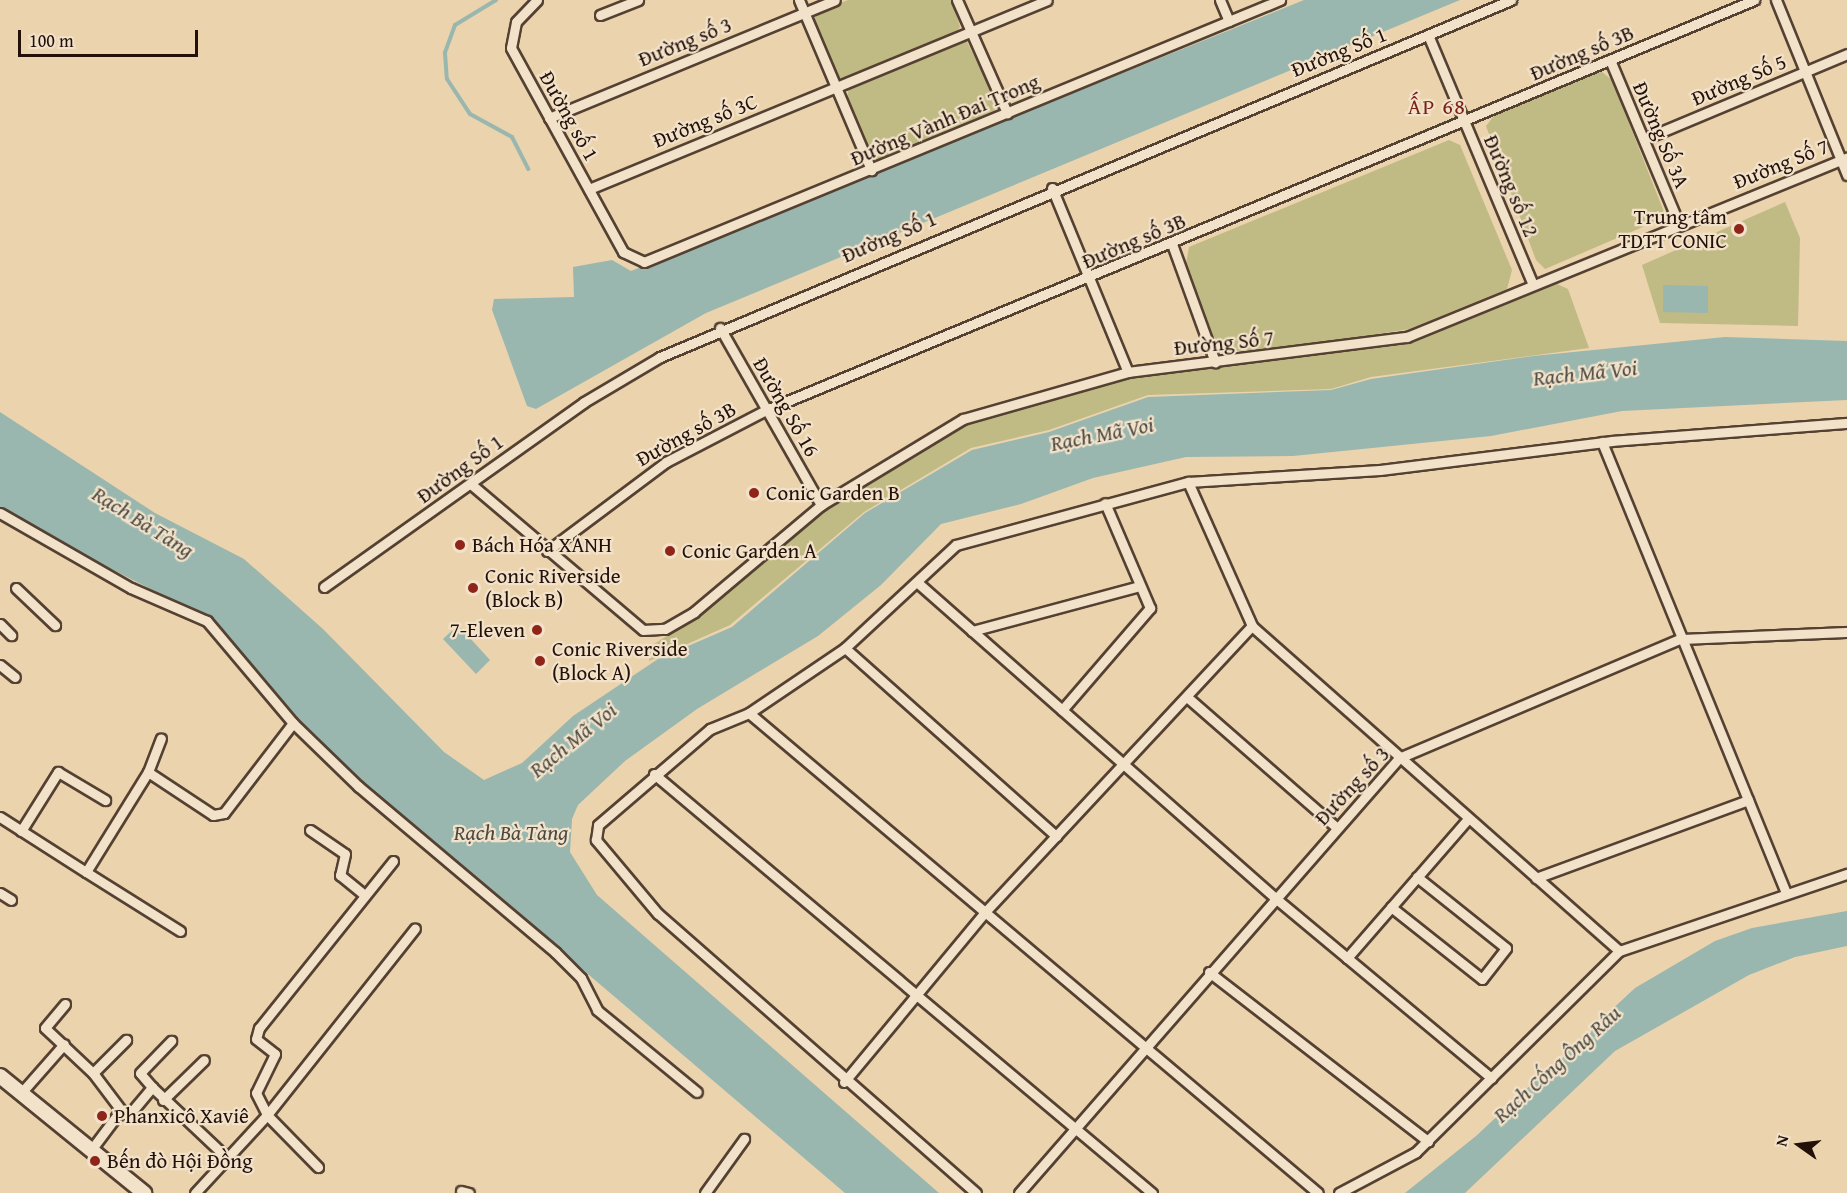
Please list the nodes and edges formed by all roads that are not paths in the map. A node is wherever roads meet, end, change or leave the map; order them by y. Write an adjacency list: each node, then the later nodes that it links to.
1 (537, 0): 22 (street, Đường số 1)
2 (638, 0): 13 (street)
3 (799, 0): 12 (street)
4 (835, 0): 12 (street, Đường số 3)
5 (957, 0): 15 (street)
6 (1047, 0): 15 (street)
7 (1220, 0): 14 (street)
8 (1280, 0): 14 (street, Đường Vành Đai Trong)
9 (1511, 0): 16 (street, Đường Số 1)
10 (1754, 0): 18 (street, Đường số 3B)
11 (1776, 0): 19 (street)
12 (804, 12): 20 (street); 22 (street, Đường số 3)
13 (600, 15)
14 (1229, 21): 21 (street, Đường Vành Đai Trong)
15 (971, 32): 20 (street); 21 (street)
16 (1428, 35): 23 (street, Đường số 12); 29 (street, Đường Số 1)
17 (1847, 54): 19 (street, Đường Số 5)
18 (1610, 60): 23 (street, Đường số 3B); 24 (street, Đường Số 3A)
19 (1805, 71): 24 (street, Đường Số 5); 25 (street)
20 (836, 87): 26 (street); 28 (street, Đường số 3C)
21 (1007, 113): 26 (street, Đường Vành Đai Trong)
22 (549, 118): 28 (street, Đường số 1)
23 (1465, 122): 31 (street, Đường số 3B); 34 (street, Đường số 12)
24 (1644, 139): 30 (street, Đường Số 3A)
25 (1844, 158): 27 (street); 30 (street, Đường Số 7)
26 (871, 170): 32 (street, Đường Vành Đai Trong)
27 (1847, 175)
28 (589, 189): 32 (street, Đường số 1)
29 (1052, 189): 33 (street); 35 (street, Đường Số 1)
30 (1679, 224): 34 (street, Đường Số 7)
31 (1172, 244): 33 (street, Đường số 3B); 36 (street)
32 (623, 252)
33 (1091, 278): 37 (street); 38 (street, Đường số 3B)
34 (1533, 285): 36 (street, Đường Số 7)
35 (720, 328): 38 (street, Đường Số 16); 42 (street, Đường Số 1)
36 (1215, 362): 37 (street, Đường Số 7)
37 (1128, 372): 44 (street, Đường Số 7)
38 (766, 411): 44 (street, Đường Số 16); 46 (street, Đường số 3B)
39 (1847, 423): 40 (street)
40 (1602, 442): 41 (street); 57 (street)
41 (1188, 482): 43 (street); 53 (street)
42 (472, 486): 46 (street); 49 (street, Đường Số 1)
43 (1105, 503): 47 (street); 48 (street)
44 (821, 505): 46 (street, Đường Số 7)
45 (0, 513): 64 (street)
46 (548, 550)
47 (918, 583): 54 (street); 58 (street)
48 (1140, 586): 54 (street); 62 (street)
49 (324, 587)
50 (16, 588): 52 (street)
51 (0, 624): 56 (street)
52 (55, 625)
53 (1252, 626): 61 (street); 66 (street)
54 (972, 631): 62 (street)
55 (1847, 632): 57 (street, Đường số 3)
56 (11, 635)
57 (1680, 639): 66 (street, Đường số 3); 71 (street)
58 (845, 648): 63 (street); 77 (street)
59 (0, 665): 60 (street)
60 (15, 677)
61 (1186, 697): 67 (street); 74 (street)
62 (1062, 710): 67 (street)
63 (748, 713): 69 (street); 89 (street)
64 (293, 723): 68 (street); 107 (street)
65 (161, 738): 68 (street)
66 (1399, 758): 73 (street); 74 (street, Đường số 3)
67 (1124, 765): 77 (street); 86 (street)
68 (148, 772): 79 (street)
69 (654, 774): 95 (street); 105 (street)
70 (105, 800): 76 (street)
71 (1748, 800): 82 (street); 83 (street)
72 (0, 818): 76 (street)
73 (1468, 819): 81 (street); 82 (street)
74 (1337, 828): 86 (street, Đường số 3)
75 (310, 830): 85 (street)
76 (21, 831): 79 (street)
77 (1056, 836): 89 (street)
78 (393, 861): 85 (street)
79 (86, 872): 91 (street)
80 (1847, 874): 83 (street)
81 (1417, 877): 88 (street); 88 (street)
82 (1536, 878): 92 (street)
83 (1786, 892): 92 (street)
84 (0, 893): 87 (street)
85 (365, 895): 111 (street)
86 (1274, 897): 93 (street); 94 (street, Đường số 3)
87 (11, 900)
88 (1391, 907): 93 (street)
89 (985, 912): 95 (street); 100 (street)
90 (414, 928): 111 (street)
91 (180, 931)
92 (1619, 951): 104 (street)
93 (1347, 958): 104 (street)
94 (1209, 972): 100 (street, Đường số 3); 114 (street)
95 (915, 996): 105 (street); 112 (street)
96 (65, 1004): 99 (street)
97 (126, 1040): 102 (street)
98 (171, 1041): 106 (street)
99 (64, 1044): 102 (street); 108 (street)
100 (1145, 1047): 112 (street, Đường số 3); 124 (street)
101 (204, 1060): 109 (street)
102 (93, 1073): 110 (street)
103 (0, 1076): 108 (main road)
104 (1491, 1078): 114 (street)
105 (844, 1082): 121 (street)
106 (152, 1087): 109 (street); 110 (street)
107 (697, 1092)
108 (21, 1093): 115 (main road)
109 (163, 1100): 116 (street)
110 (120, 1110): 115 (street)
111 (267, 1114): 116 (street); 117 (street)
112 (1075, 1131): 122 (street, Đường số 3); 123 (street)
113 (744, 1139): 120 (street)
114 (1428, 1141): 125 (street)
115 (91, 1150): 118 (main road)
116 (226, 1157): 119 (street)
117 (318, 1167)
118 (144, 1193)
119 (195, 1193)
120 (705, 1193)
121 (976, 1193)
122 (1019, 1193)
123 (1152, 1193)
124 (1318, 1193)
125 (1339, 1193)

